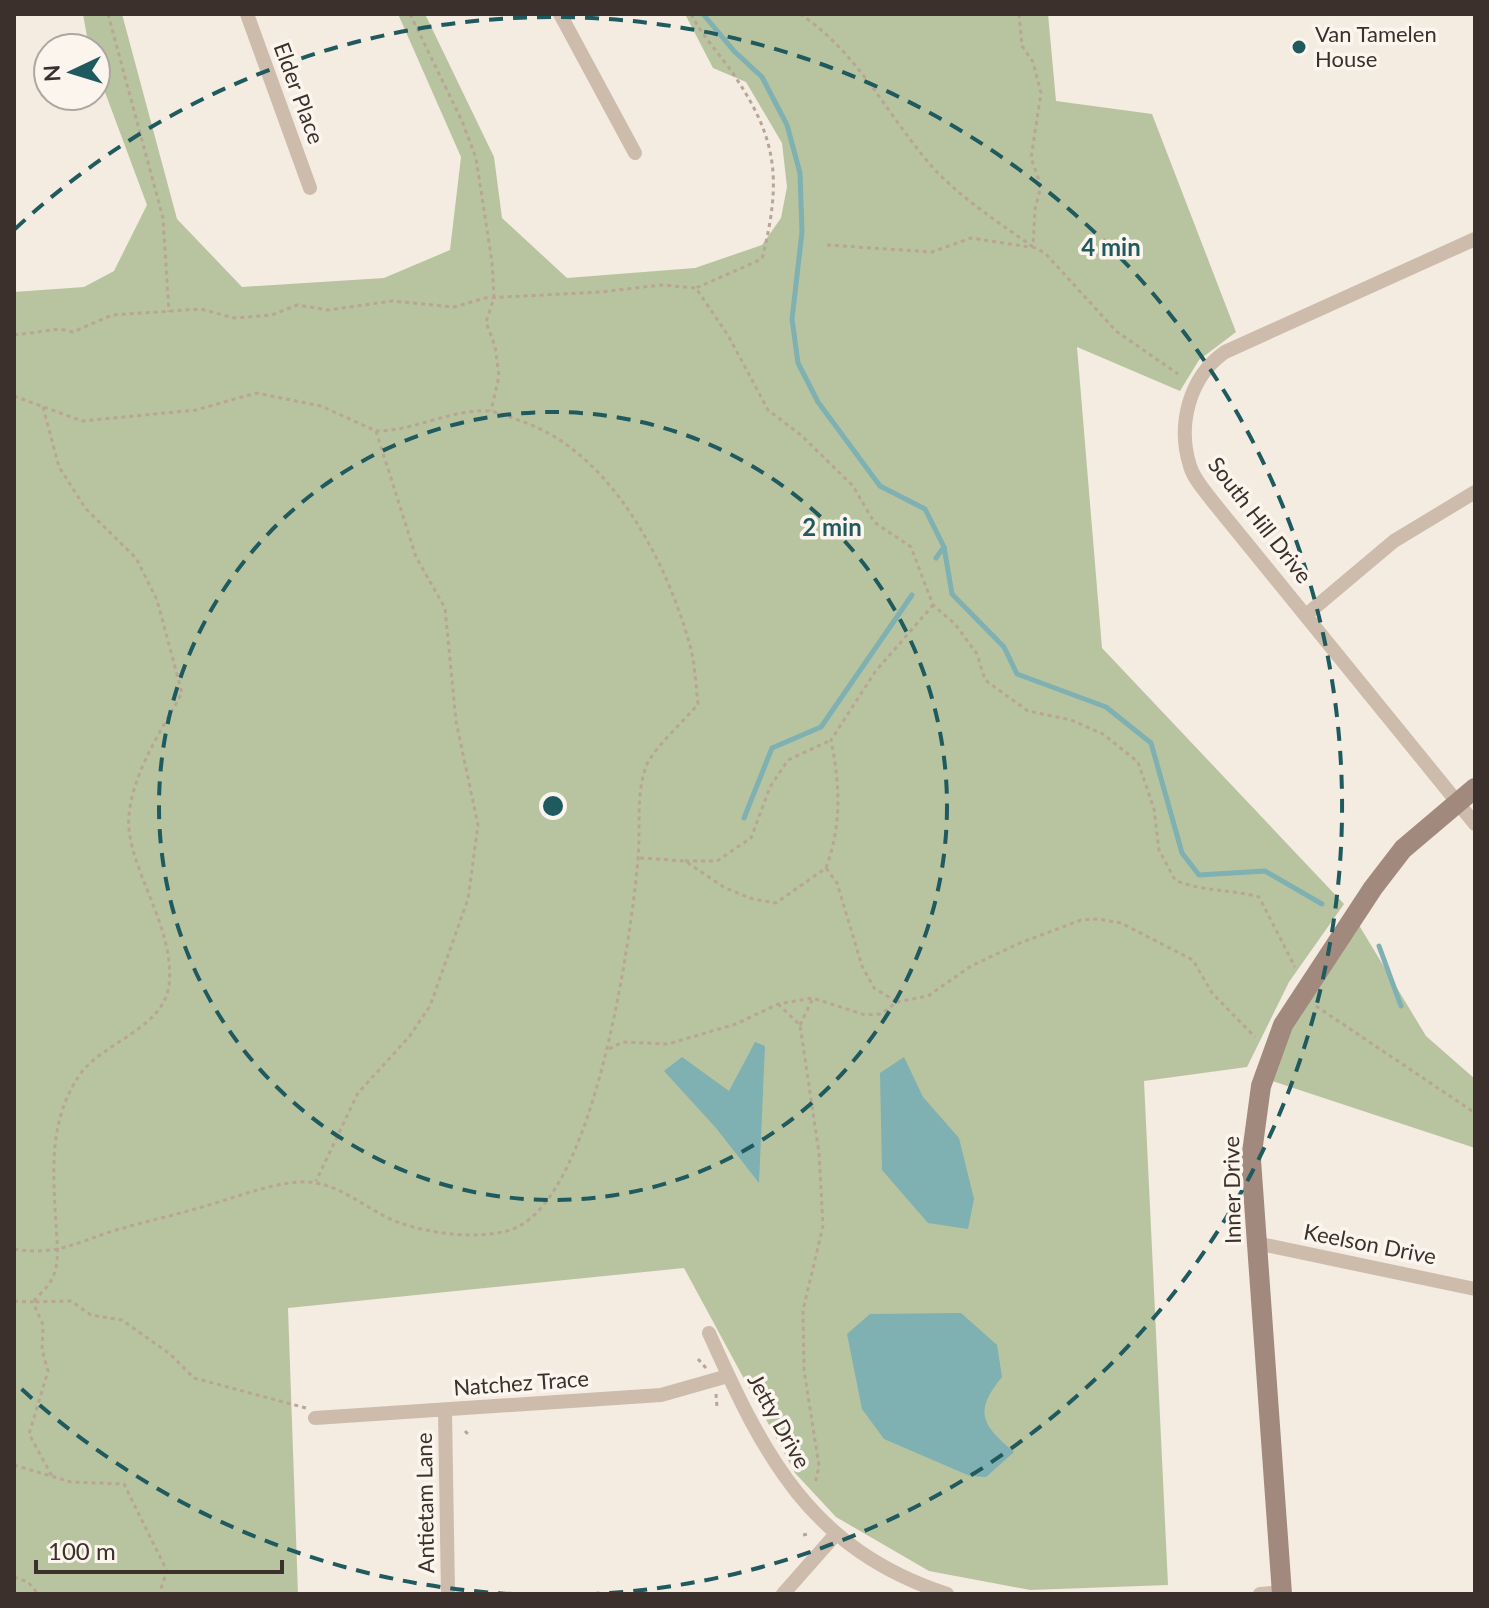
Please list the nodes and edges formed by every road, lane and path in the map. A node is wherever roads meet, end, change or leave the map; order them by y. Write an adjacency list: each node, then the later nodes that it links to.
1 (108, 14): 15 (path)
2 (247, 14): 9 (street, Elder Place)
3 (410, 14): 14 (path)
4 (560, 14): 8 (street)
5 (691, 14): 13 (path)
6 (800, 14): 12 (path)
7 (1019, 14): 12 (path)
8 (635, 153)
9 (310, 188)
10 (1475, 239): 24 (street, South Hill Drive)
11 (827, 245): 12 (path)
12 (1033, 247): 17 (path)
13 (696, 288): 14 (path); 23 (path)
14 (494, 298): 15 (path); 20 (path)
15 (169, 312): 16 (path)
16 (14, 335)
17 (1178, 374)
18 (14, 396): 19 (path)
19 (43, 407): 21 (path); 44 (path)
20 (491, 411): 21 (path); 29 (path)
21 (376, 431): 41 (path)
22 (1475, 492): 24 (street)
23 (933, 605): 25 (path); 32 (path)
24 (1306, 615): 27 (street, South Hill Drive)
25 (831, 740): 30 (path); 31 (path)
26 (1475, 788): 27 (street, Inner Drive)
27 (1458, 803): 28 (street, South Hill Drive); 33 (street, Inner Drive)
28 (1475, 824)
29 (639, 858): 30 (path); 39 (path)
30 (685, 861): 31 (path)
31 (826, 868): 35 (path)
32 (1295, 967)
33 (1300, 996): 40 (path); 42 (street, Inner Drive)
34 (813, 998): 35 (path); 36 (path); 37 (path)
35 (897, 1002): 38 (path)
36 (778, 1004): 37 (path); 39 (path)
37 (800, 1025): 58 (path)
38 (1255, 1037)
39 (609, 1049): 41 (path)
40 (1475, 1113)
41 (316, 1181): 44 (path)
42 (1256, 1243): 45 (street, Keelson Drive); 61 (street, Inner Drive)
43 (14, 1249): 44 (path)
44 (58, 1251): 47 (path)
45 (1475, 1289)
46 (14, 1301): 47 (path)
47 (33, 1302): 53 (path); 57 (path)
48 (709, 1333): 51 (street, Jetty Drive)
49 (698, 1359): 50 (path)
50 (703, 1363)
51 (728, 1376): 52 (street, Natchez Trace); 59 (street, Jetty Drive)
52 (445, 1411): 53 (street, Natchez Trace); 64 (street, Antietam Lane)
53 (315, 1418)
54 (428, 1433): 55 (path)
55 (423, 1437)
56 (14, 1465): 57 (path)
57 (53, 1478): 63 (path)
58 (815, 1484)
59 (836, 1534): 65 (street); 66 (street, Jetty Drive)
60 (14, 1577): 62 (path)
61 (1282, 1593): 67 (street)
62 (38, 1594)
63 (159, 1594)
64 (448, 1594)
65 (783, 1594)
66 (947, 1594)
67 (1260, 1594)

